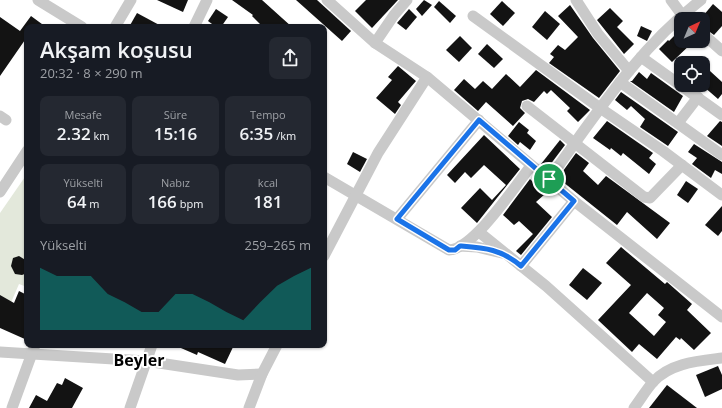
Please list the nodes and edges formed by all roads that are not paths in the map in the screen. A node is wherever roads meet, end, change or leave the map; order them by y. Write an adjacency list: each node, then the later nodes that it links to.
1 (38, 0): 12 (street)
2 (131, 0): 13 (street)
3 (207, 0): 14 (street)
4 (327, 0): 17 (street)
5 (407, 0): 17 (street)
6 (576, 0): 20 (street)
7 (671, 0): 9 (street)
8 (701, 0): 10 (street)
9 (680, 12)
10 (689, 12)
11 (473, 16): 25 (street)
12 (77, 24)
13 (117, 24)
14 (195, 24)
15 (674, 26): 19 (street)
16 (710, 40): 18 (street)
17 (375, 42): 21 (street)
18 (722, 51)
19 (641, 57): 20 (street); 23 (street)
20 (629, 71): 22 (street)
21 (427, 78): 27 (street); 38 (street)
22 (620, 82): 25 (street); 28 (street)
23 (698, 97): 26 (street); 28 (street)
24 (526, 106): 29 (street)
25 (600, 108): 29 (street); 32 (street)
26 (722, 115)
27 (479, 120): 33 (street); 40 (street)
28 (678, 123): 31 (street)
29 (575, 144): 32 (street); 35 (street)
30 (24, 155): 36 (street)
31 (722, 155)
32 (682, 165): 37 (street)
33 (531, 166): 35 (street); 41 (street)
34 (327, 179): 38 (street)
35 (549, 179): 39 (street)
36 (0, 192)
37 (722, 195)
38 (356, 196): 40 (street); 43 (street)
39 (574, 201): 45 (street); 46 (street)
40 (397, 219): 42 (street)
41 (479, 232): 42 (street); 44 (street)
42 (460, 246): 44 (street)
43 (327, 250)
44 (508, 256): 45 (street)
45 (521, 266): 54 (street)
46 (722, 317)
47 (151, 348): 52 (street)
48 (275, 348): 53 (street)
49 (34, 349): 50 (street); 52 (street); 55 (street)
50 (0, 352)
51 (722, 358): 54 (street)
52 (146, 360): 53 (street); 56 (street)
53 (262, 374): 57 (street)
54 (653, 382): 58 (street)
55 (12, 408)
56 (130, 408)
57 (249, 408)
58 (634, 408)

